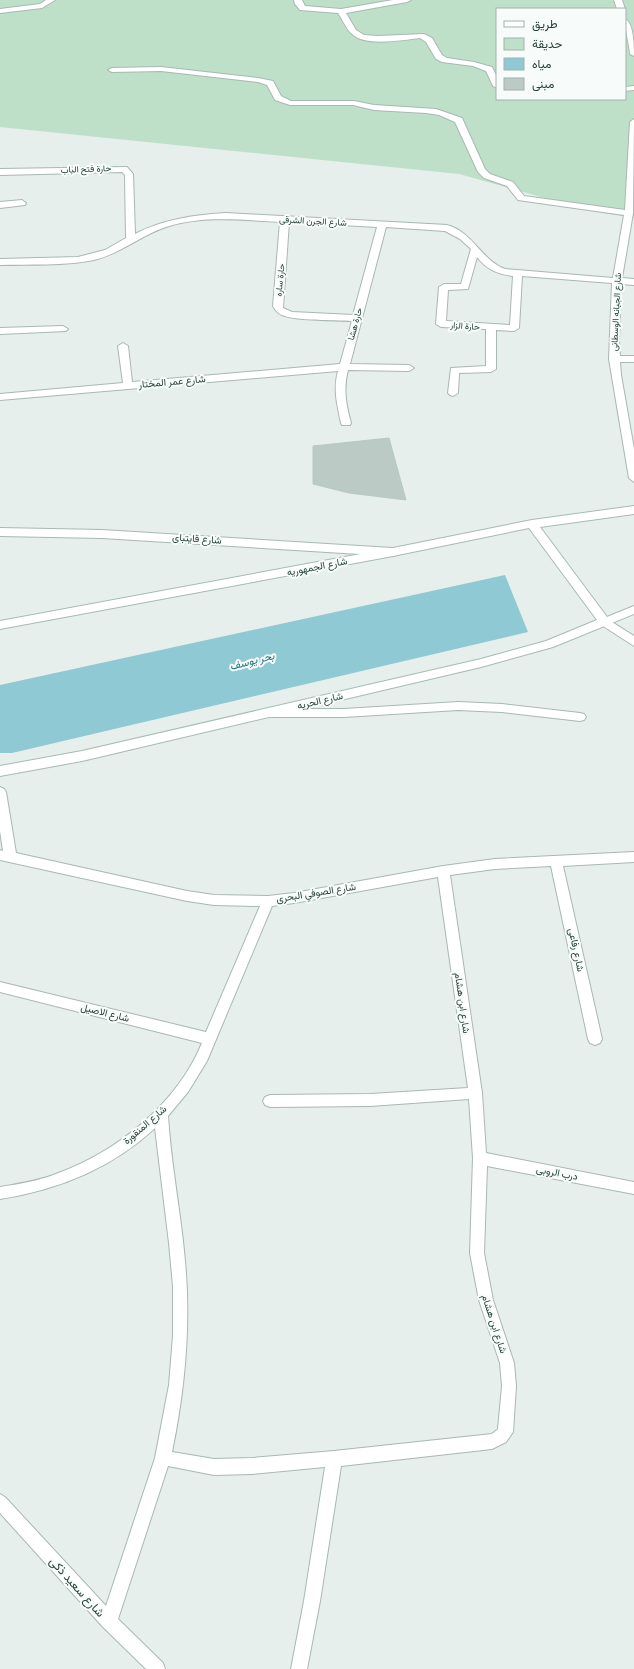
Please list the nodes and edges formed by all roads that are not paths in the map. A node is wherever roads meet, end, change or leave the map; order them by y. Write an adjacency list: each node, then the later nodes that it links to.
1 (51, 0): 4 (street)
2 (298, 0): 5 (street)
3 (407, 0): 5 (street)
4 (0, 11)
5 (341, 11): 9 (street)
6 (626, 24): 7 (street)
7 (634, 54)
8 (112, 70): 14 (street)
9 (496, 84)
10 (634, 122): 14 (street, شارع الجبانه الوسطانى)
11 (0, 172): 17 (street, حارة فتح الباب)
12 (22, 203): 13 (street)
13 (0, 205)
14 (629, 213): 21 (street, شارع الجبانه الوسطانى)
15 (285, 220): 16 (street, شارع الجرن الشرقى); 17 (street, شارع الجرن الشرقى); 23 (street, حارة ساره)
16 (382, 225): 18 (street, شارع الجرن الشرقى); 23 (street, حارة هشا)
17 (131, 239): 19 (street, شارع الجرن الشرقى)
18 (475, 249): 20 (street, شارع الجرن الشرقى); 24 (street, حارة الزار)
19 (0, 262)
20 (518, 274): 21 (street, شارع الجرن الشرقى); 24 (street, حارة الزار)
21 (617, 280): 22 (street, شارع الجرن الشرقى); 28 (street, شارع الجبانه الوسطانى)
22 (634, 282)
23 (356, 318): 30 (street, حارة هشا)
24 (491, 328): 33 (street, حارة الزار)
25 (63, 329): 26 (street)
26 (0, 331)
27 (123, 346): 32 (street)
28 (614, 359): 29 (street); 36 (street, شارع الجبانه الوسطانى)
29 (634, 359)
30 (343, 367): 31 (street, شارع عمر المختار); 32 (street, شارع عمر المختار); 35 (street, حارة هشا)
31 (409, 368)
32 (128, 386): 34 (street, شارع عمر المختار)
33 (453, 393)
34 (0, 397)
35 (346, 423)
36 (634, 478)
37 (634, 510): 38 (street, شارع الجمهوريه)
38 (532, 524): 40 (street, شارع الجمهوريه); 42 (street)
39 (0, 532): 40 (street, شارع قايتباى)
40 (393, 552): 43 (street, شارع الجمهوريه)
41 (634, 610): 42 (street, شارع الحريه)
42 (604, 621): 44 (street); 45 (street, شارع الحريه)
43 (0, 625)
44 (634, 642)
45 (268, 713): 46 (street); 47 (street, شارع الحريه)
46 (580, 717)
47 (0, 771)
48 (0, 792): 49 (street)
49 (5, 856): 53 (street, شارع الصوفي البحرى)
50 (634, 857): 51 (street, شارع الصوفي البحرى)
51 (556, 861): 52 (street, شارع الصوفي البحرى); 56 (street, شارع رفاعى)
52 (443, 871): 53 (street, شارع الصوفي البحرى); 57 (street, شارع ابن هشام)
53 (268, 901): 55 (street, شارع المنقورة)
54 (0, 987): 55 (street, شارع الاصيل)
55 (209, 1038): 59 (street, شارع المنقورة)
56 (595, 1039)
57 (475, 1093): 58 (street); 60 (street, شارع ابن هشام)
58 (270, 1101)
59 (161, 1114): 62 (street, شارع المنقورة); 63 (street)
60 (480, 1158): 61 (street, درب الروبى); 64 (street, شارع ابن هشام)
61 (634, 1188)
62 (0, 1193)
63 (163, 1458): 64 (street, شارع ابن هشام); 66 (street)
64 (334, 1459): 68 (street)
65 (0, 1502): 66 (street, شارع سعيد ذكى)
66 (109, 1621): 67 (street, شارع سعيد ذكى)
67 (157, 1669)
68 (299, 1669)

